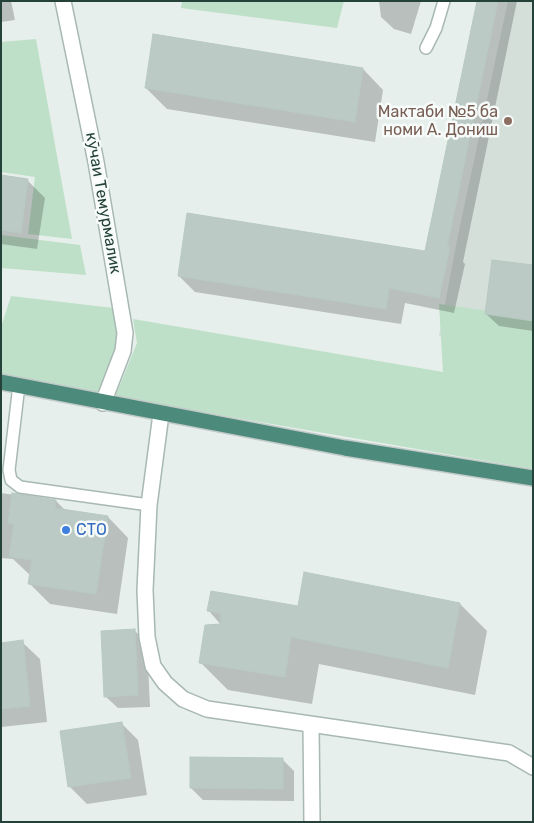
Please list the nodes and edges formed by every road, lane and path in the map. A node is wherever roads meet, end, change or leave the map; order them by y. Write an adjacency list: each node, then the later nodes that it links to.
1 (63, 1): 6 (street, кӯчаи Темурмалик)
2 (444, 1): 3 (lane)
3 (426, 48)
4 (1, 382): 5 (highway)
5 (19, 385): 6 (highway); 9 (lane)
6 (103, 402): 7 (highway)
7 (161, 414): 8 (highway); 9 (street)
8 (533, 478)
9 (149, 505): 10 (street)
10 (311, 724): 11 (street); 12 (street)
11 (533, 767)
12 (312, 822)

